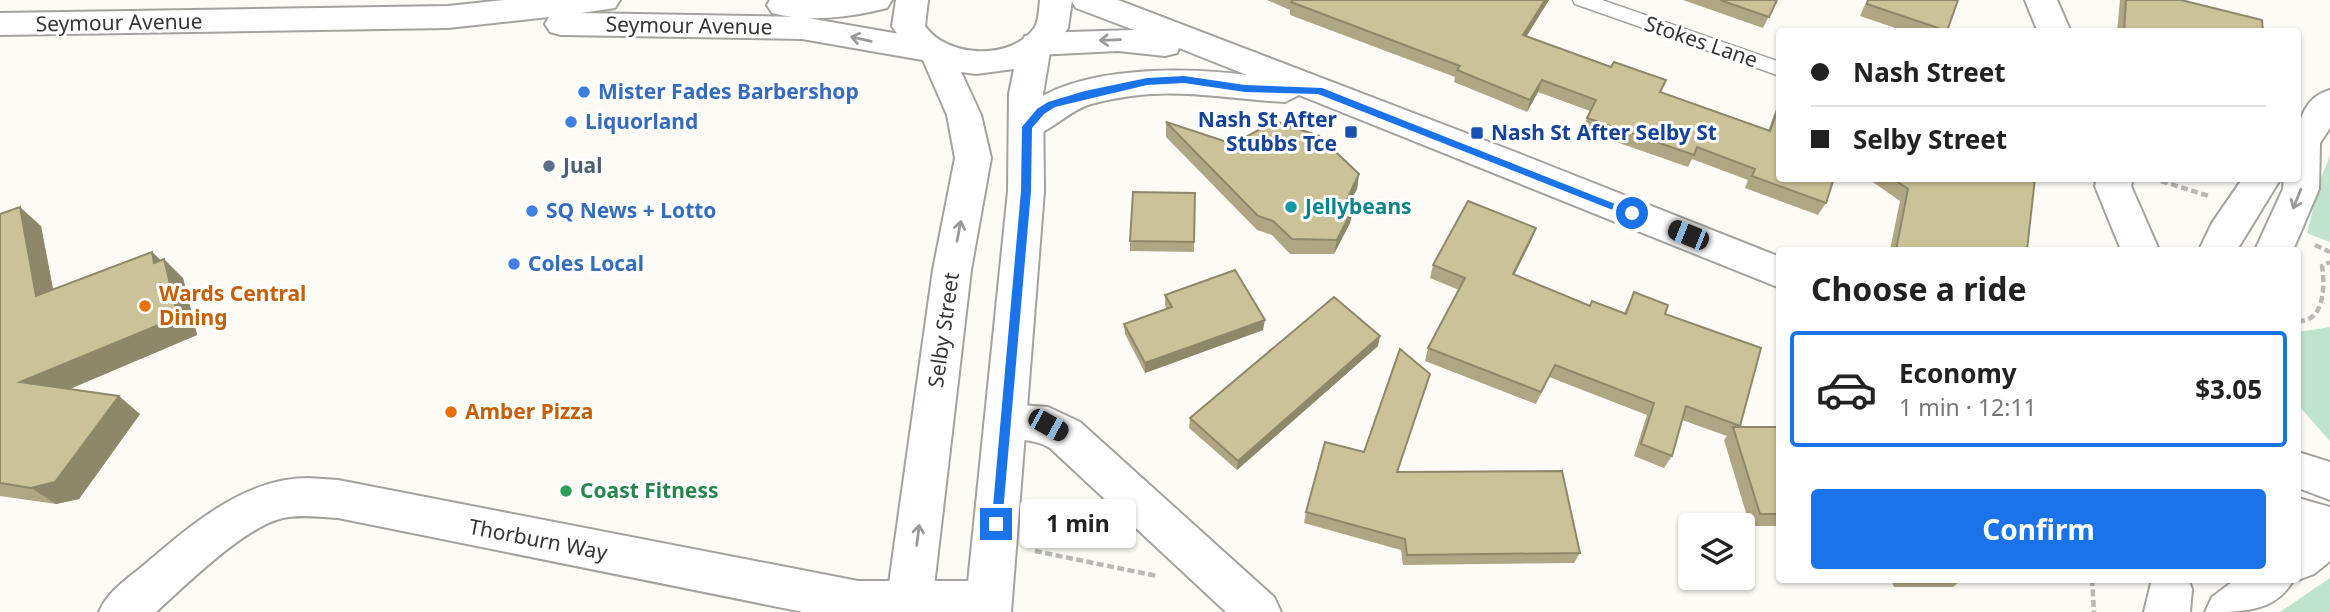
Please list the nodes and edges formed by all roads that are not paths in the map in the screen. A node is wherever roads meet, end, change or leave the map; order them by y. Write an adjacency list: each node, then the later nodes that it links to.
1 (604, 0): 10 (street, Seymour Avenue)
2 (722, 0): 3 (street, Seymour Avenue)
3 (876, 0)
4 (912, 0): 14 (street, Selby Street)
5 (1056, 0): 13 (street)
6 (1087, 0): 16 (street)
7 (1582, 0): 15 (lane, Stokes Lane)
8 (2041, 0): 12 (street)
9 (175, 11): 10 (street, Seymour Avenue); 11 (street, Seymour Avenue)
10 (447, 17): 14 (street, Seymour Avenue, one-way to 10)
11 (0, 24)
12 (2053, 28)
13 (1035, 45): 14 (street, Seymour Avenue); 16 (street, one-way to 13); 18 (street)
14 (932, 52): 34 (street, Selby Street, one-way to 14)
15 (1776, 68)
16 (1319, 90): 18 (street); 27 (street)
17 (2330, 102): 19 (street)
18 (1027, 127): 28 (street)
19 (2301, 146): 22 (street, one-way to 22)
20 (2107, 182): 24 (street)
21 (2260, 182): 25 (street)
22 (2301, 182)
23 (2301, 182): 26 (street, one-way to 26)
24 (2139, 247)
25 (2219, 247)
26 (2275, 247)
27 (1776, 271)
28 (1005, 422): 35 (street); 37 (street)
29 (2301, 517): 30 (street)
30 (2330, 527)
31 (2330, 535): 32 (street)
32 (2301, 558)
33 (2267, 583): 38 (street)
34 (909, 607): 35 (street, Thorburn Way); 36 (street, Thorburn Way)
35 (988, 607)
36 (122, 612)
37 (1258, 612)
38 (2228, 612)

